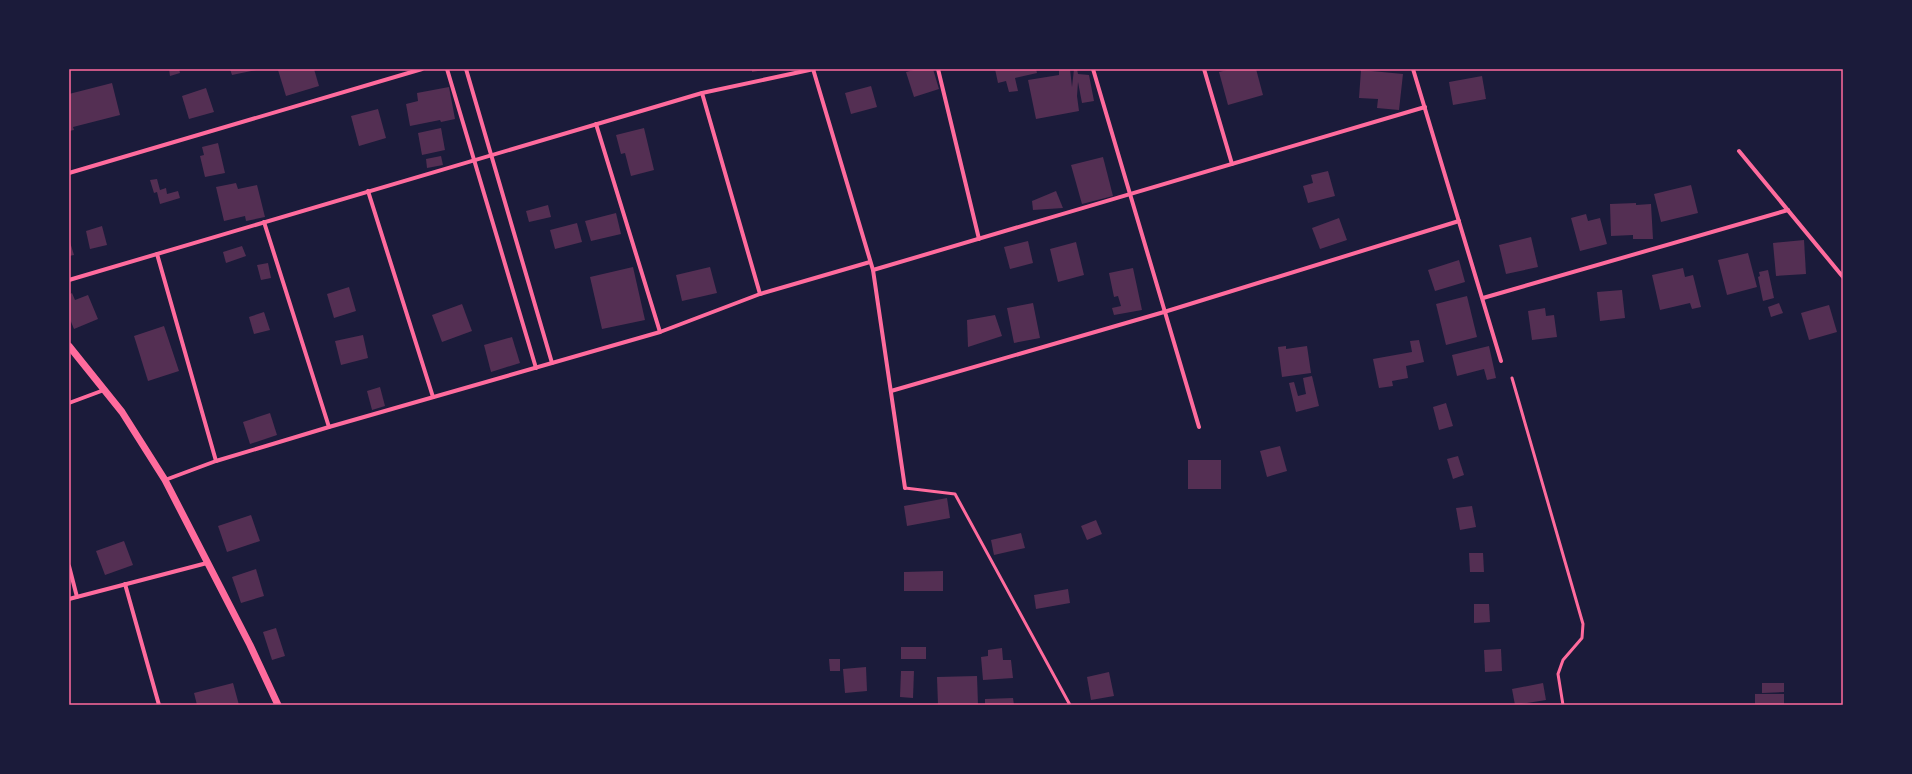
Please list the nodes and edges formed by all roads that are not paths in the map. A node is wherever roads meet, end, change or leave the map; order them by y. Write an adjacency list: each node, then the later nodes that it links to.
1 (422, 69): 16 (street)
2 (447, 69): 14 (street)
3 (466, 69): 13 (street)
4 (813, 69): 9 (street); 24 (street)
5 (938, 69): 22 (street)
6 (1093, 69): 18 (street)
7 (1204, 69): 15 (street)
8 (1413, 69): 10 (street)
9 (702, 93): 11 (street); 28 (street)
10 (1425, 107): 15 (street); 20 (street)
11 (596, 124): 13 (street); 31 (street)
12 (1739, 151): 19 (street)
13 (491, 155): 14 (street); 34 (street)
14 (474, 160): 17 (street); 35 (street)
15 (1232, 164): 18 (street)
16 (69, 173)
17 (368, 191): 21 (street); 39 (street)
18 (1130, 194): 22 (street); 30 (street)
19 (1788, 210): 26 (street); 29 (street)
20 (1459, 221): 29 (street); 30 (street)
21 (264, 222): 23 (street); 41 (street)
22 (978, 239): 25 (street)
23 (157, 254): 27 (street); 43 (street)
24 (870, 262): 25 (street); 28 (street)
25 (873, 270): 38 (street)
26 (1843, 276)
27 (69, 280)
28 (760, 294): 31 (street)
29 (1482, 298): 33 (street)
30 (1164, 312): 38 (street); 42 (street)
31 (660, 332): 34 (street)
32 (69, 346): 37 (street)
33 (1501, 361)
34 (552, 363): 35 (street)
35 (536, 368): 39 (street)
36 (1512, 378): 54 (lane)
37 (104, 390): 40 (street); 44 (street)
38 (891, 391): 45 (street)
39 (433, 397): 41 (street)
40 (69, 403)
41 (329, 427): 43 (street)
42 (1199, 428)
43 (216, 461): 44 (street)
44 (165, 480): 46 (street)
45 (905, 488): 53 (lane)
46 (208, 563): 48 (street); 52 (street)
47 (69, 566): 49 (street)
48 (125, 584): 49 (street); 51 (street)
49 (77, 597): 50 (street)
50 (69, 599)
51 (158, 705)
52 (278, 705)
53 (1070, 705)
54 (1563, 705)

